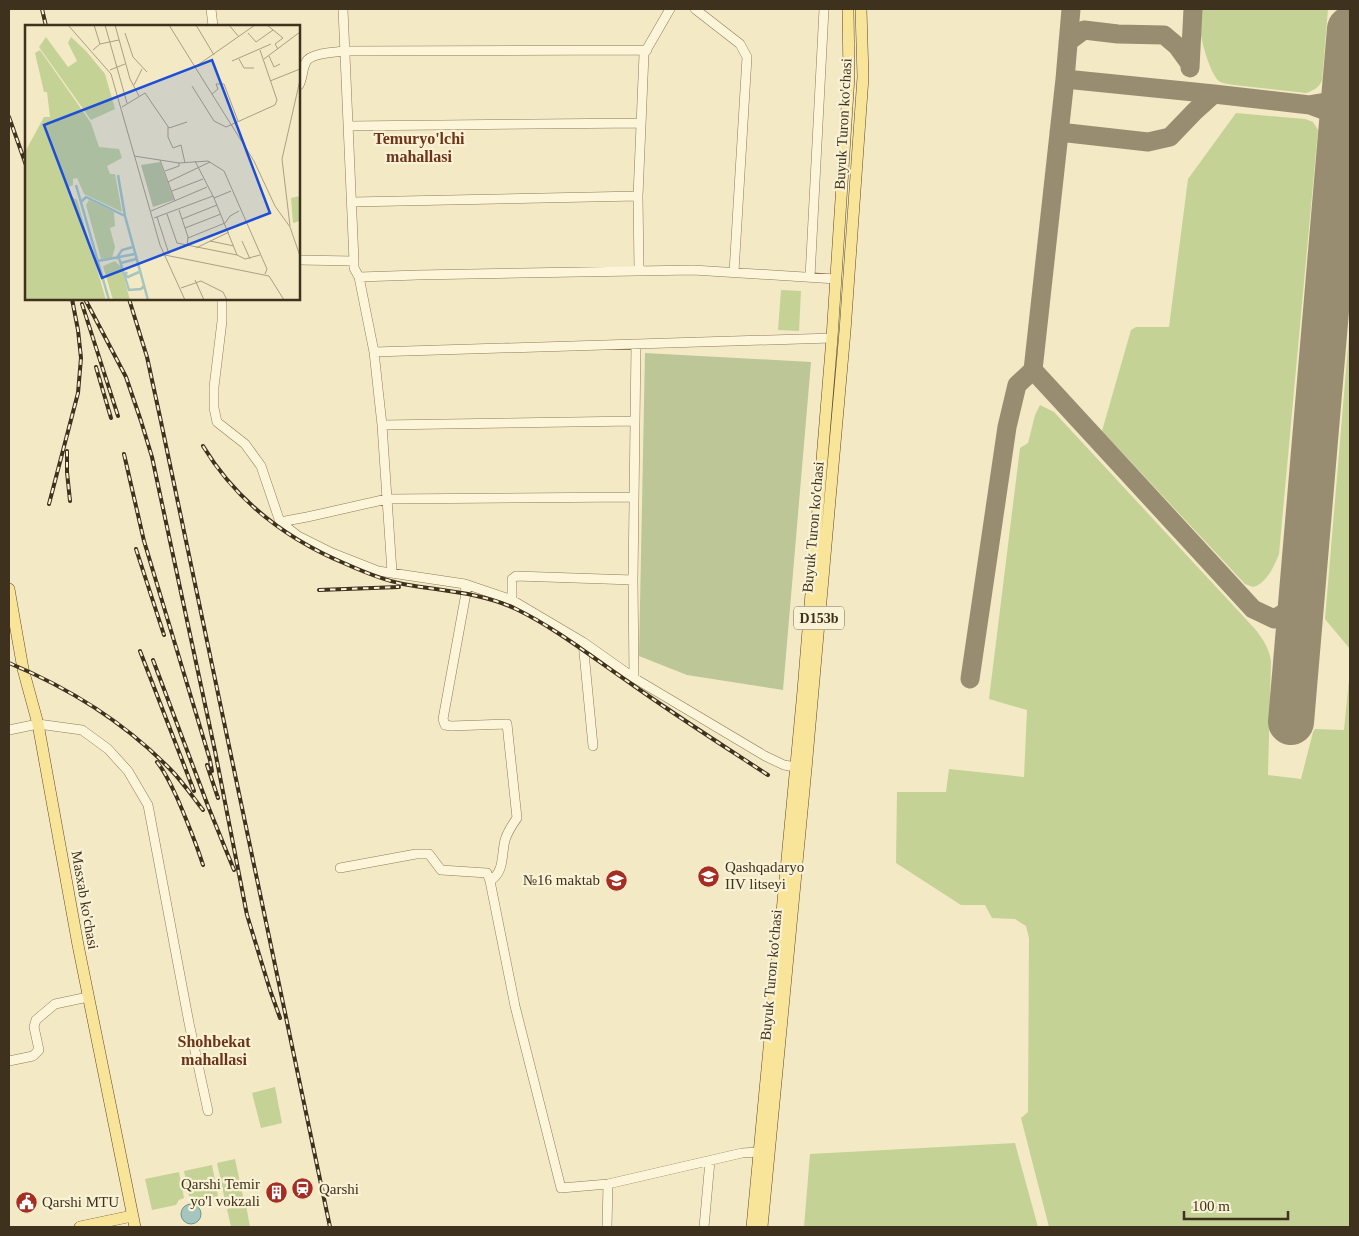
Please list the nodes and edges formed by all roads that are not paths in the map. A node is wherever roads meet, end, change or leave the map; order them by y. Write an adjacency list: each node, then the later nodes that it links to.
1 (211, 9): 8 (street)
2 (343, 9): 10 (street)
3 (670, 9): 9 (street)
4 (695, 9): 19 (street)
5 (824, 9): 21 (street)
6 (848, 9): 22 (main road, Buyuk Turon ko'chasi / D153b)
7 (861, 9): 42 (main road, Buyuk Turon ko'chasi / D153b)
8 (213, 25)
9 (647, 50): 10 (street); 12 (street)
10 (344, 51): 11 (street); 13 (street)
11 (300, 83)
12 (641, 123): 13 (street); 14 (street)
13 (348, 126): 15 (street)
14 (638, 196): 15 (street); 18 (street)
15 (352, 202): 17 (street)
16 (300, 260): 17 (street)
17 (354, 261): 20 (street)
18 (639, 270): 19 (street); 20 (street)
19 (734, 272): 21 (street)
20 (359, 277): 26 (street)
21 (810, 277): 22 (street)
22 (836, 278): 24 (main road, Buyuk Turon ko'chasi / D153b)
23 (222, 300): 31 (street)
24 (832, 338): 25 (street); 42 (main road, Buyuk Turon ko'chasi / D153b)
25 (636, 345): 26 (street); 27 (street)
26 (374, 352): 28 (street)
27 (635, 421): 28 (street); 29 (street)
28 (382, 425): 30 (street)
29 (634, 497): 30 (street); 33 (street)
30 (387, 499): 31 (street); 32 (street)
31 (280, 522): 32 (street)
32 (392, 572): 34 (street)
33 (633, 580): 36 (street); 38 (street)
34 (465, 584): 36 (street); 44 (street)
35 (9, 589): 39 (main road, Masxab ko'chasi)
36 (512, 600): 37 (street)
37 (583, 642): 38 (street); 41 (street)
38 (634, 678): 42 (street)
39 (38, 724): 40 (street); 45 (main road, Masxab ko'chasi); 47 (street)
40 (9, 730)
41 (593, 746)
42 (801, 768): 48 (main road, Buyuk Turon ko'chasi / D153b); 56 (main road, Buyuk Turon ko'chasi / D153b)
43 (340, 868): 44 (street)
44 (490, 882): 50 (street)
45 (88, 997): 46 (street); 51 (main road, Masxab ko'chasi)
46 (9, 1062)
47 (208, 1111)
48 (759, 1152): 49 (street); 55 (main road, Buyuk Turon ko'chasi / D153b)
49 (710, 1161): 50 (street); 54 (street)
50 (608, 1184): 53 (street)
51 (133, 1222): 52 (main road)
52 (80, 1227)
53 (607, 1227)
54 (704, 1227)
55 (752, 1227)
56 (762, 1227)

